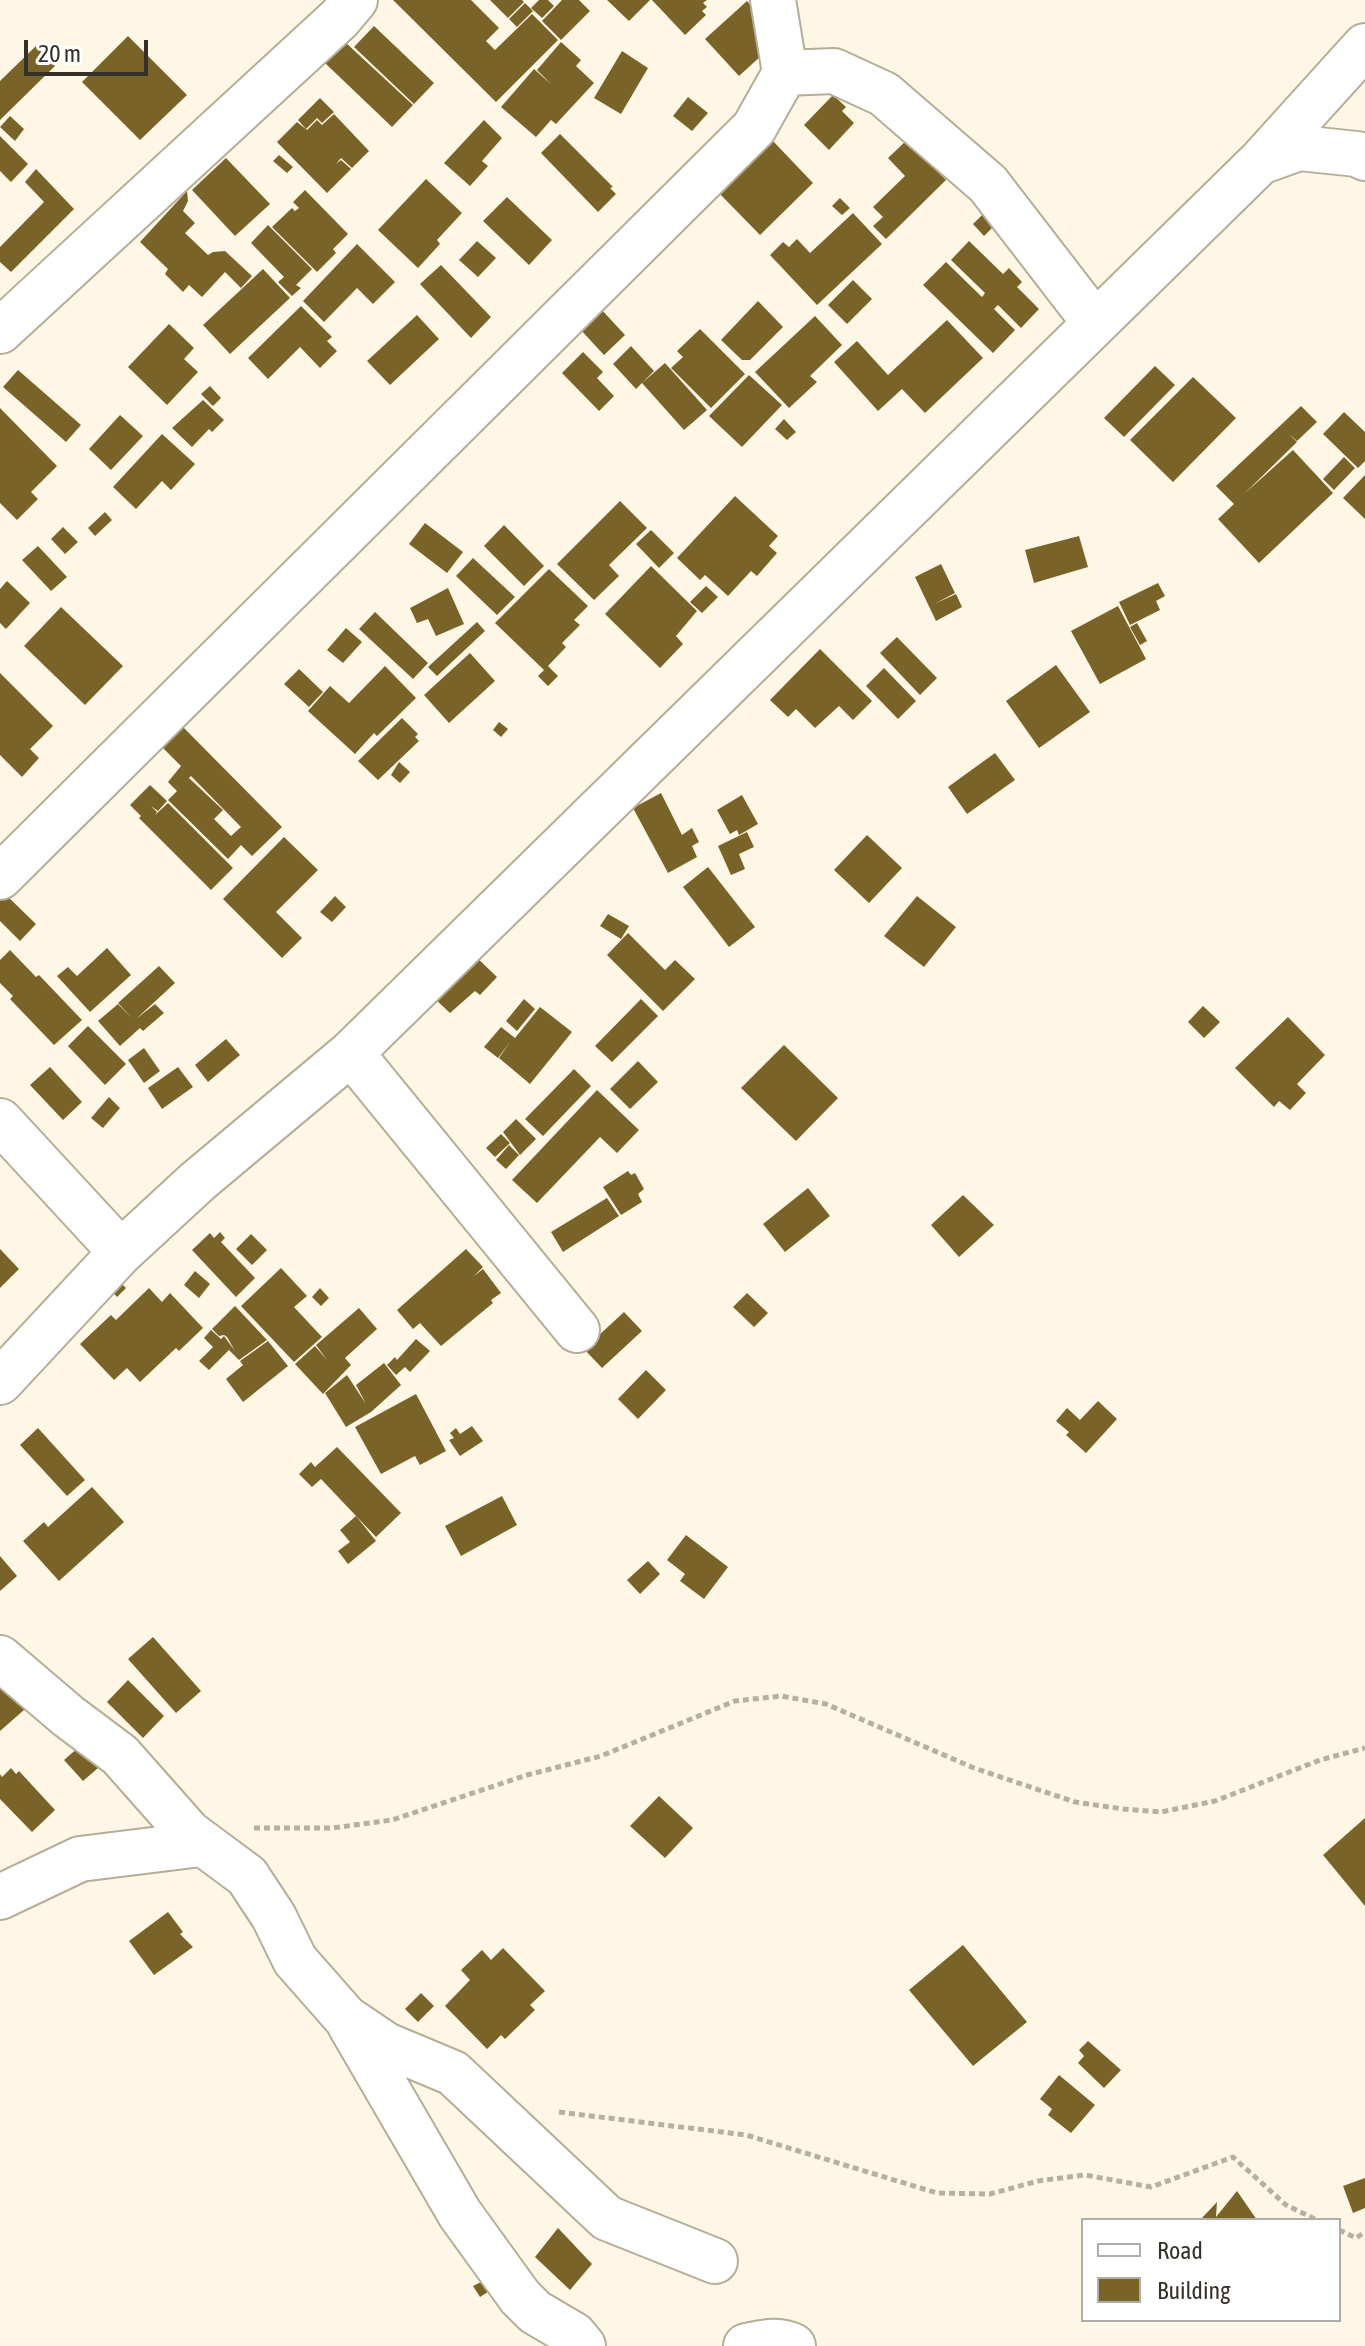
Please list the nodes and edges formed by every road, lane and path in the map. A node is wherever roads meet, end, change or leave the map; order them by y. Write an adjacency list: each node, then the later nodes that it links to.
1 (355, 0): 8 (street)
2 (773, 0): 4 (street)
3 (1365, 46): 6 (street)
4 (785, 73): 7 (street); 9 (street)
5 (1365, 158): 6 (street)
6 (1260, 162): 7 (street)
7 (1095, 323): 10 (street)
8 (0, 331)
9 (0, 877)
10 (351, 1053): 12 (street); 13 (street)
11 (0, 1121): 12 (street)
12 (121, 1252): 14 (street)
13 (577, 1330)
14 (0, 1382)
15 (0, 1658): 17 (street)
16 (1365, 1748): 17 (path)
17 (195, 1838): 18 (street); 19 (street)
18 (0, 1897)
19 (346, 2018): 24 (street); 25 (street)
20 (550, 2109): 21 (path)
21 (1313, 2218)
22 (1341, 2231): 23 (path)
23 (1365, 2232)
24 (715, 2261)
25 (583, 2346)
26 (746, 2346): 27 (street)
27 (793, 2346)

